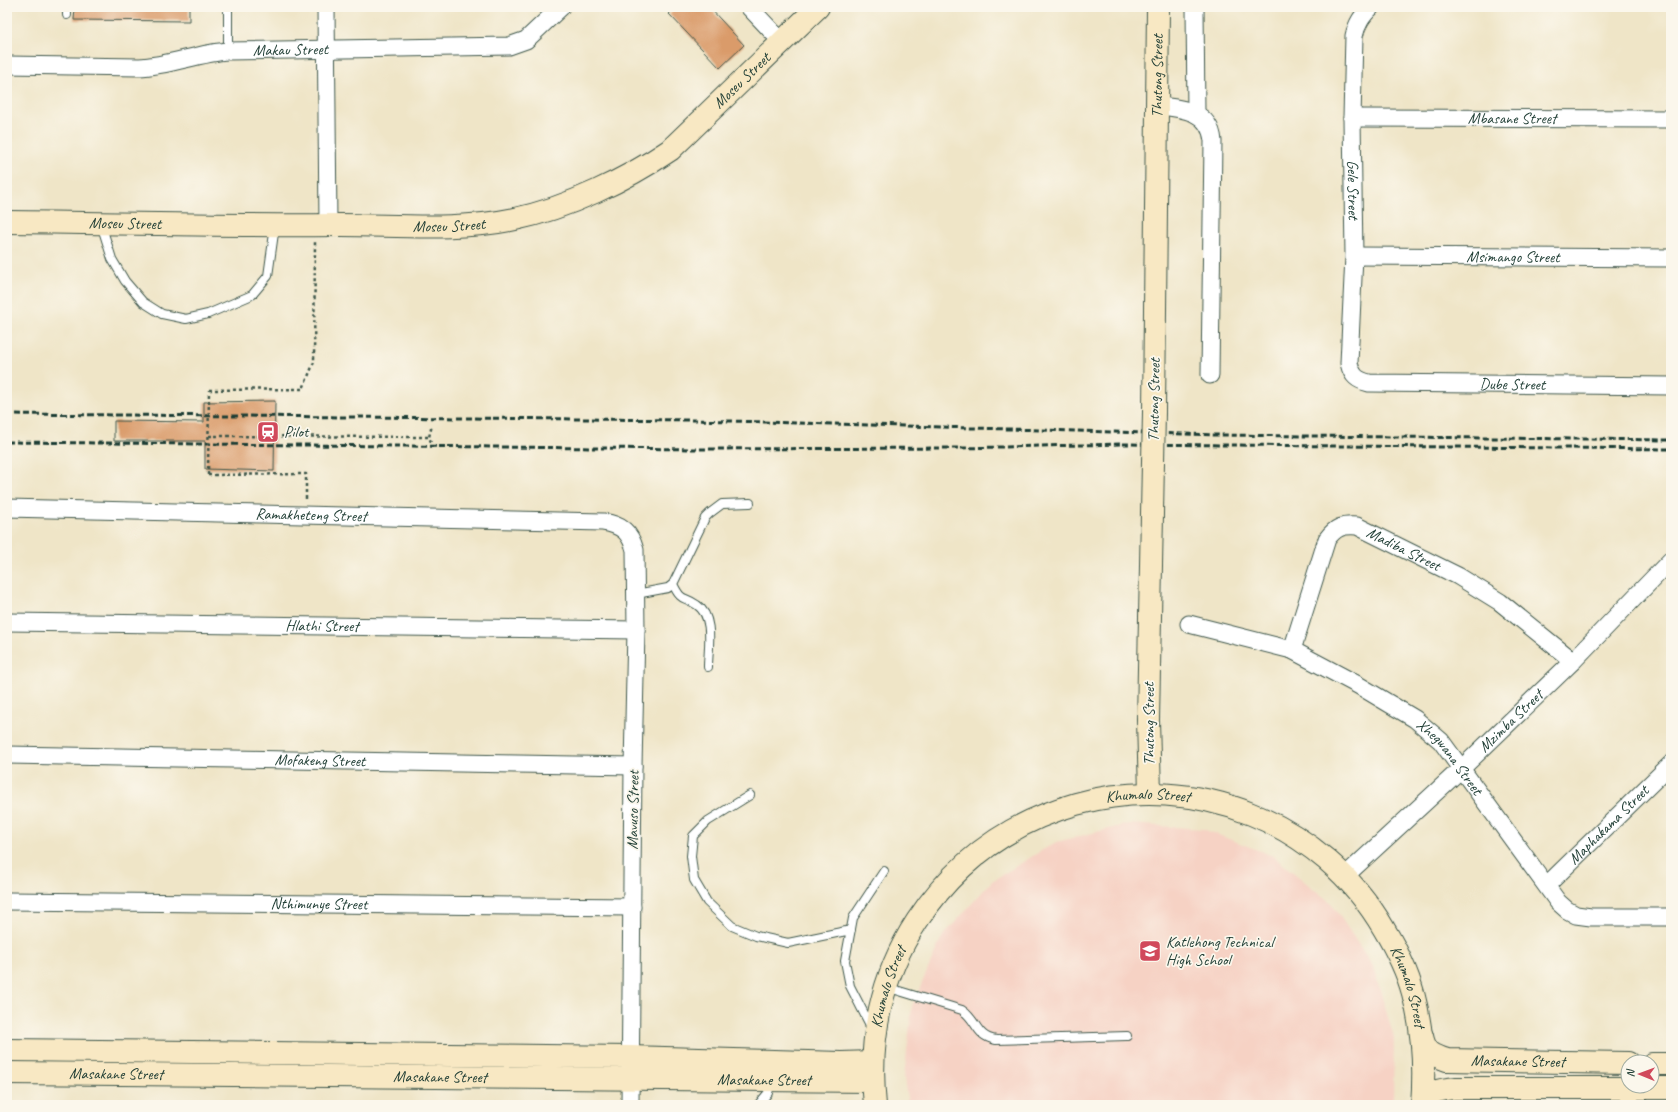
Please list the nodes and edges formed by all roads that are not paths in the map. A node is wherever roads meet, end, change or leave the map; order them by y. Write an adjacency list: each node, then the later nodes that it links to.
1 (228, 7): 11 (lane)
2 (326, 7): 10 (street)
3 (561, 7): 10 (street, Makau Street)
4 (749, 7): 9 (street)
5 (818, 7): 9 (street, Moseu Street)
6 (1158, 7): 13 (street, Thutong Street)
7 (1195, 7): 14 (street)
8 (1371, 7): 15 (street, Gele Street)
9 (782, 42): 20 (street, Moseu Street)
10 (326, 48): 11 (street, Makau Street); 20 (street)
11 (228, 51): 12 (street, Makau Street)
12 (7, 65)
13 (1158, 106): 14 (street); 42 (street, Thutong Street, bridge)
14 (1196, 114): 23 (street)
15 (1352, 118): 16 (street, Mbasane Street); 21 (street, Gele Street)
16 (1671, 119)
17 (7, 222): 18 (street, Moseu Street)
18 (101, 223): 19 (street, Moseu Street); 19 (lane)
19 (275, 225): 20 (street, Moseu Street)
20 (322, 225)
21 (1354, 256): 22 (street, Msimango Street); 24 (street, Gele Street)
22 (1671, 258)
23 (1210, 375)
24 (1355, 378): 25 (street, Dube Street)
25 (1671, 386)
26 (750, 503): 30 (lane)
27 (7, 508): 28 (street, Ramakheteng Street)
28 (615, 524): 31 (street, Mavuso Street)
29 (1671, 560): 36 (street, Mzimba Street)
30 (673, 584): 31 (lane); 37 (lane)
31 (636, 594): 34 (street, Mavuso Street)
32 (7, 622): 34 (street, Hlathi Street)
33 (1188, 624): 35 (street, Xhegwana Street)
34 (636, 630): 40 (street, Mavuso Street)
35 (1292, 650): 36 (street, Madiba Street); 41 (street, Xhegwana Street)
36 (1573, 661): 41 (street, Mzimba Street)
37 (708, 667)
38 (7, 755): 40 (street, Mofakeng Street)
39 (1671, 764): 46 (street, Maphakama Street)
40 (633, 766): 48 (street, Mavuso Street)
41 (1461, 769): 45 (street, Mzimba Street); 46 (street, Xhegwana Street)
42 (1150, 793): 45 (street, Khumalo Street); 51 (street, Khumalo Street)
43 (750, 795): 50 (lane)
44 (884, 871): 50 (lane)
45 (1345, 876): 53 (street, Khumalo Street)
46 (1547, 885): 49 (street, Xhegwana Street)
47 (7, 901): 48 (street, Nthimunye Street)
48 (632, 907): 56 (street, Mavuso Street)
49 (1671, 917)
50 (851, 930): 52 (lane)
51 (885, 987): 52 (street, Khumalo Street); 54 (lane)
52 (875, 1035): 60 (street, Khumalo Street)
53 (1422, 1035): 57 (street, Masakane Street); 68 (street, Khumalo Street)
54 (1127, 1036)
55 (7, 1050): 56 (street, Masakane Street)
56 (630, 1057): 60 (street, Masakane Street); 62 (street, Mavuso Street)
57 (1620, 1063)
58 (1660, 1064): 59 (street)
59 (1671, 1064)
60 (872, 1072): 63 (street, Masakane Street); 67 (street, Khumalo Street)
61 (7, 1073): 62 (street, Masakane Street)
62 (630, 1079): 63 (street, Masakane Street); 65 (street, Mavuso Street)
63 (771, 1080): 66 (lane)
64 (1671, 1088): 68 (street, Masakane Street)
65 (630, 1105)
66 (758, 1105)
67 (875, 1105)
68 (1422, 1105)

